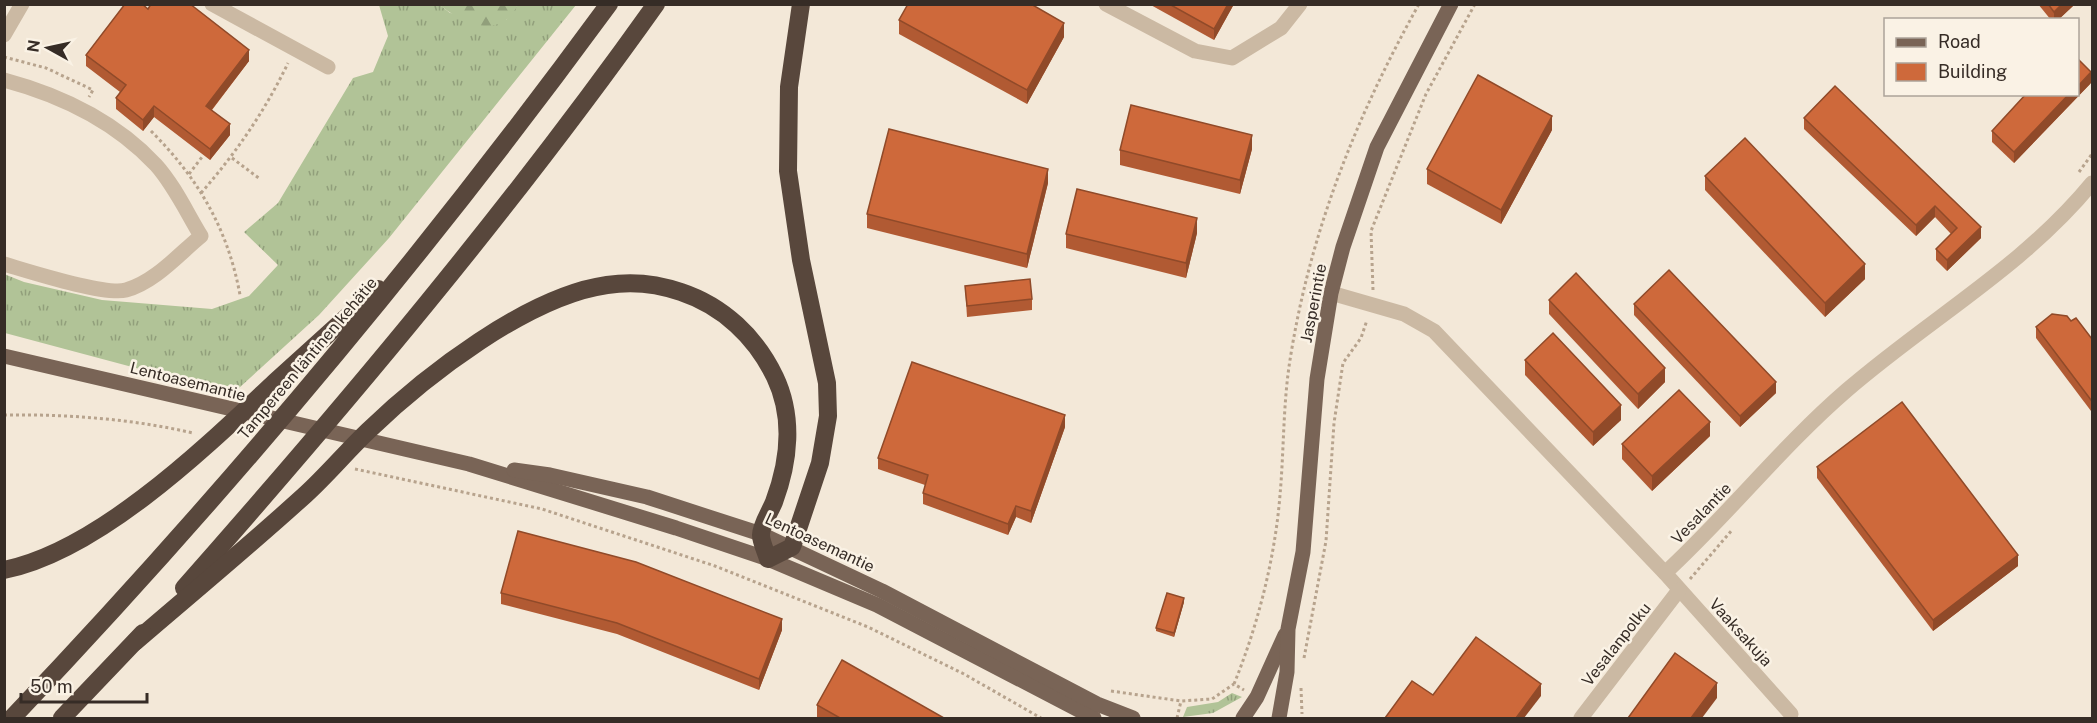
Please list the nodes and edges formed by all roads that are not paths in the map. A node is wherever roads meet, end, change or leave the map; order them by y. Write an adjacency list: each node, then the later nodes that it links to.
1 (22, 4): 9 (street)
2 (212, 4): 10 (street)
3 (609, 4): 13 (highway, Tampereen läntinen kehätie)
4 (656, 4): 25 (highway)
5 (801, 4): 19 (highway)
6 (1106, 4): 7 (street)
7 (1300, 4)
8 (1451, 4): 15 (main road, Jasperintie)
9 (4, 35)
10 (328, 67)
11 (4, 80): 14 (street)
12 (2092, 183): 22 (street, Vesalantie)
13 (426, 246): 21 (highway); 27 (highway, Tampereen läntinen kehätie)
14 (4, 264)
15 (1331, 293): 22 (street); 24 (main road, Jasperintie)
16 (4, 356): 17 (main road, Lentoasemantie)
17 (469, 464): 18 (main road, Lentoasemantie); 20 (main road, Lentoasemantie)
18 (761, 534): 19 (main road, Lentoasemantie); 20 (highway); 25 (highway)
19 (792, 547): 20 (highway); 30 (main road, Lentoasemantie)
20 (768, 559): 29 (main road, Lentoasemantie)
21 (4, 570)
22 (1665, 573): 23 (street, Vaaksakuja)
23 (1679, 591): 26 (street, Vaaksakuja); 33 (street, Vesalanpolku)
24 (1288, 629): 31 (main road, Jasperintie); 32 (main road, Jasperintie)
25 (135, 642): 28 (highway)
26 (1791, 714)
27 (12, 718)
28 (62, 718)
29 (1094, 718)
30 (1133, 718)
31 (1243, 718)
32 (1279, 718)
33 (1581, 718)

